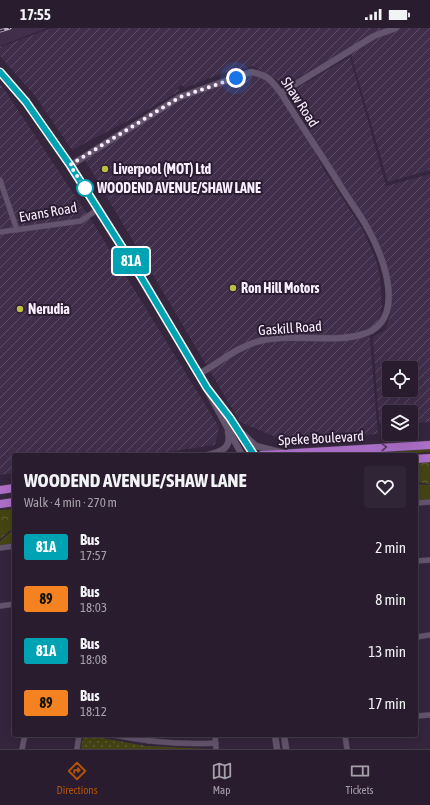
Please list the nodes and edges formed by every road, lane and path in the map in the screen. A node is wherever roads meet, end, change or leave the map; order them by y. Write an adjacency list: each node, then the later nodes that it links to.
1 (396, 28): 3 (street)
2 (0, 72): 4 (street)
3 (281, 93): 4 (street, Shaw Road); 9 (street, Shaw Road)
4 (70, 165): 6 (street)
5 (0, 180): 7 (street)
6 (98, 209): 7 (street, Evans Road); 10 (street)
7 (17, 230): 8 (street, Evans Road)
8 (0, 232)
9 (385, 318): 10 (street, Gaskill Road)
10 (199, 374): 11 (street)
11 (207, 388): 12 (street); 13 (street)
12 (230, 418): 17 (street); 18 (street)
13 (226, 426): 15 (street); 16 (street)
14 (430, 445): 18 (highway, Speke Boulevard, one-way to 14)
15 (219, 453)
16 (241, 453)
17 (253, 453)
18 (289, 453)
19 (430, 458): 20 (highway)
20 (418, 459)
21 (12, 488): 22 (highway)
22 (0, 490)
23 (12, 502): 26 (highway)
24 (430, 502): 25 (street)
25 (418, 503)
26 (0, 504)
27 (12, 546): 28 (street)
28 (0, 548)
29 (430, 560): 30 (street)
30 (418, 561)
31 (12, 604): 32 (street)
32 (0, 606)
33 (430, 635): 34 (street)
34 (418, 637)
35 (430, 715): 36 (street)
36 (418, 716)
37 (25, 737): 47 (street)
38 (79, 737): 48 (street)
39 (125, 737): 45 (street)
40 (148, 737): 45 (street)
41 (215, 737): 46 (street)
42 (275, 737): 50 (street)
43 (284, 737): 51 (street)
44 (345, 737): 52 (street)
45 (148, 741): 46 (street)
46 (216, 743): 49 (street)
47 (22, 749)
48 (76, 749)
49 (216, 749)
50 (277, 749)
51 (286, 749)
52 (347, 749)

